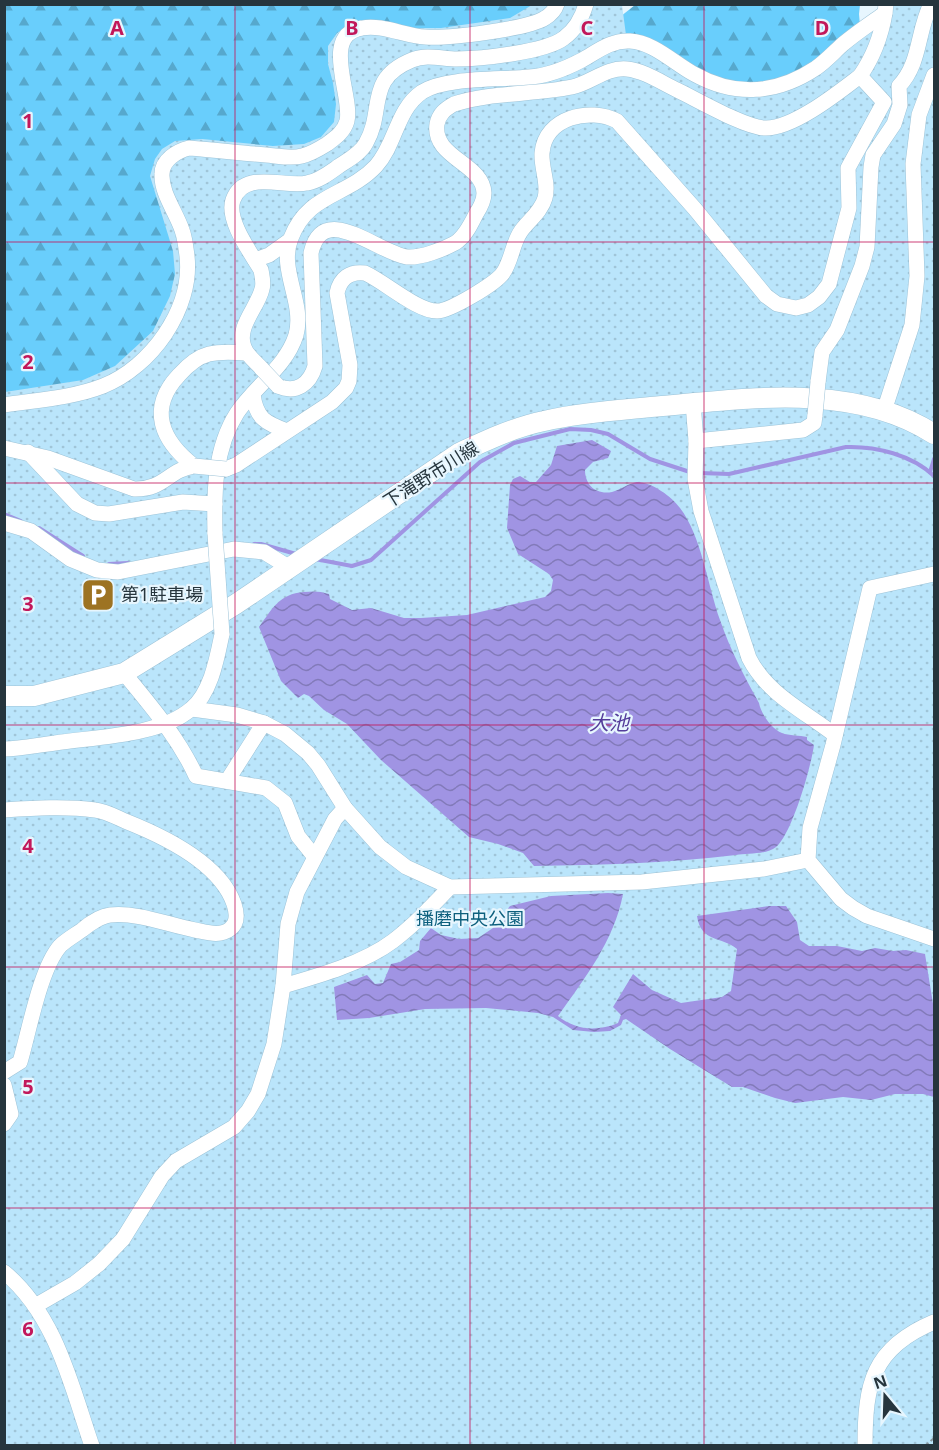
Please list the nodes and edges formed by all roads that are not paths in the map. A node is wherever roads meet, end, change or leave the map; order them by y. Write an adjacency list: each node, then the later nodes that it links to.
1 (557, 4): 16 (street)
2 (586, 4): 6 (street)
3 (595, 4): 6 (street)
4 (932, 4): 9 (street)
5 (885, 9): 8 (street); 11 (street)
6 (578, 22): 12 (street)
7 (934, 75): 17 (street)
8 (860, 76): 10 (street); 13 (street, bridge)
9 (899, 86): 10 (street); 20 (street, bridge)
10 (884, 102): 18 (street)
11 (290, 240): 12 (street); 14 (street)
12 (255, 260): 13 (street)
13 (246, 353): 23 (street)
14 (253, 394): 18 (street); 24 (street)
15 (693, 403): 17 (main road, 下滝野市川線); 20 (street); 26 (main road, 下滝野市川線)
16 (4, 405)
17 (884, 411): 19 (main road, 下滝野市川線)
18 (287, 431): 23 (street, bridge)
19 (934, 434)
20 (696, 441): 33 (street)
21 (4, 448): 22 (street)
22 (28, 452): 23 (street); 24 (street)
23 (194, 466)
24 (215, 504): 30 (street, bridge)
25 (4, 523): 26 (street)
26 (290, 568): 28 (main road, 下滝野市川線)
27 (934, 574): 33 (street)
28 (124, 673): 29 (main road, 下滝野市川線); 32 (street)
29 (4, 696)
30 (192, 709): 31 (street); 32 (street)
31 (264, 723): 35 (street); 36 (street)
32 (166, 724): 34 (street); 35 (street)
33 (835, 735): 39 (street)
34 (4, 749)
35 (227, 781): 38 (street)
36 (345, 808): 38 (street); 40 (street)
37 (4, 810): 43 (street)
38 (314, 856): 42 (street)
39 (807, 860): 40 (street); 41 (street)
40 (450, 887): 42 (street)
41 (934, 939)
42 (283, 986): 47 (street)
43 (4, 1072)
44 (4, 1085): 45 (street)
45 (4, 1124)
46 (4, 1272): 47 (street)
47 (35, 1306): 49 (street)
48 (934, 1322): 50 (street)
49 (92, 1446)
50 (865, 1446)

